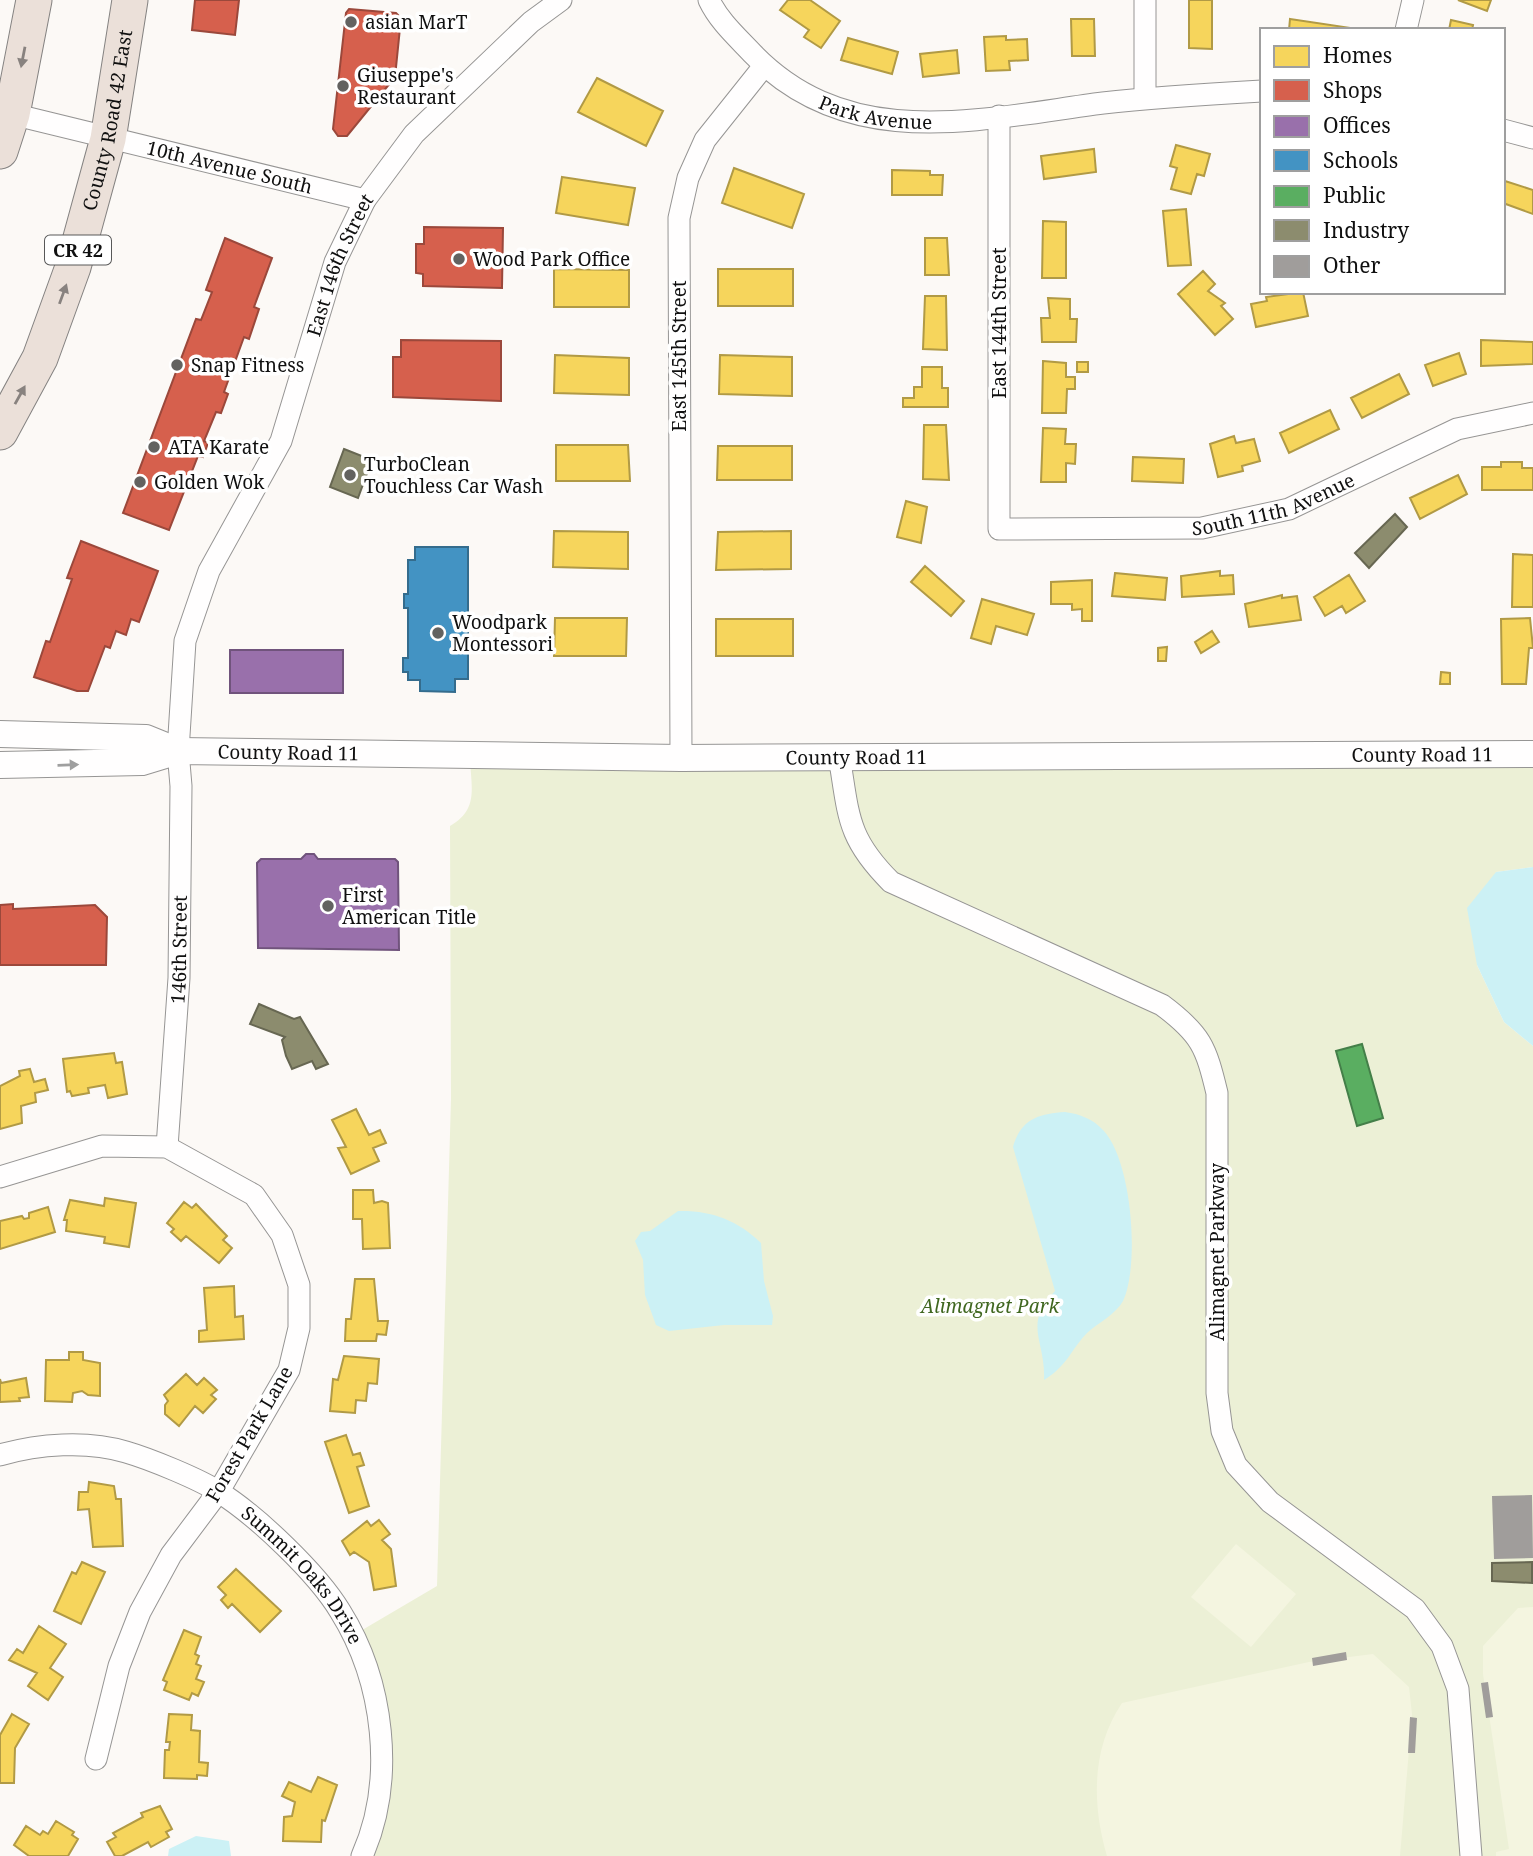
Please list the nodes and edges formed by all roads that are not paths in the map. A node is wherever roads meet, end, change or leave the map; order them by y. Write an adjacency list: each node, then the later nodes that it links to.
1 (34, 0): 11 (highway, one-way to 11)
2 (130, 0): 15 (highway, County Road 42 East / CR 42)
3 (561, 0): 17 (street, East 146th Street)
4 (709, 0): 8 (street)
5 (1145, 0): 10 (street)
6 (1413, 0): 7 (street)
7 (1406, 28)
8 (764, 66): 12 (street, Park Avenue); 25 (street, East 145th Street)
9 (1260, 90): 10 (street, Park Avenue)
10 (1145, 98): 12 (street, Park Avenue)
11 (12, 114): 15 (street, 10th Avenue South); 16 (highway)
12 (999, 116): 20 (street, East 144th Street)
13 (1505, 131): 14 (street)
14 (1533, 138)
15 (108, 139): 17 (street, 10th Avenue South); 19 (highway, County Road 42 East / CR 42, one-way to 15)
16 (0, 151)
17 (365, 200): 22 (street, East 146th Street)
18 (1533, 413): 20 (street, South 11th Avenue)
19 (0, 432)
20 (999, 529)
21 (0, 734): 22 (street, County Road 11)
22 (178, 751): 25 (street, County Road 11); 26 (street, County Road 11, one-way to 22); 27 (street, 146th Street)
23 (1533, 754): 24 (street, County Road 11)
24 (839, 756): 25 (street, County Road 11); 33 (street, Alimagnet Parkway)
25 (681, 758)
26 (0, 765)
27 (167, 1147): 28 (street); 30 (street, Forest Park Lane)
28 (0, 1177)
29 (0, 1455): 30 (street, Summit Oaks Drive)
30 (219, 1491): 31 (street, Forest Park Lane); 32 (street, Summit Oaks Drive)
31 (96, 1759)
32 (362, 1856)
33 (1471, 1856)

